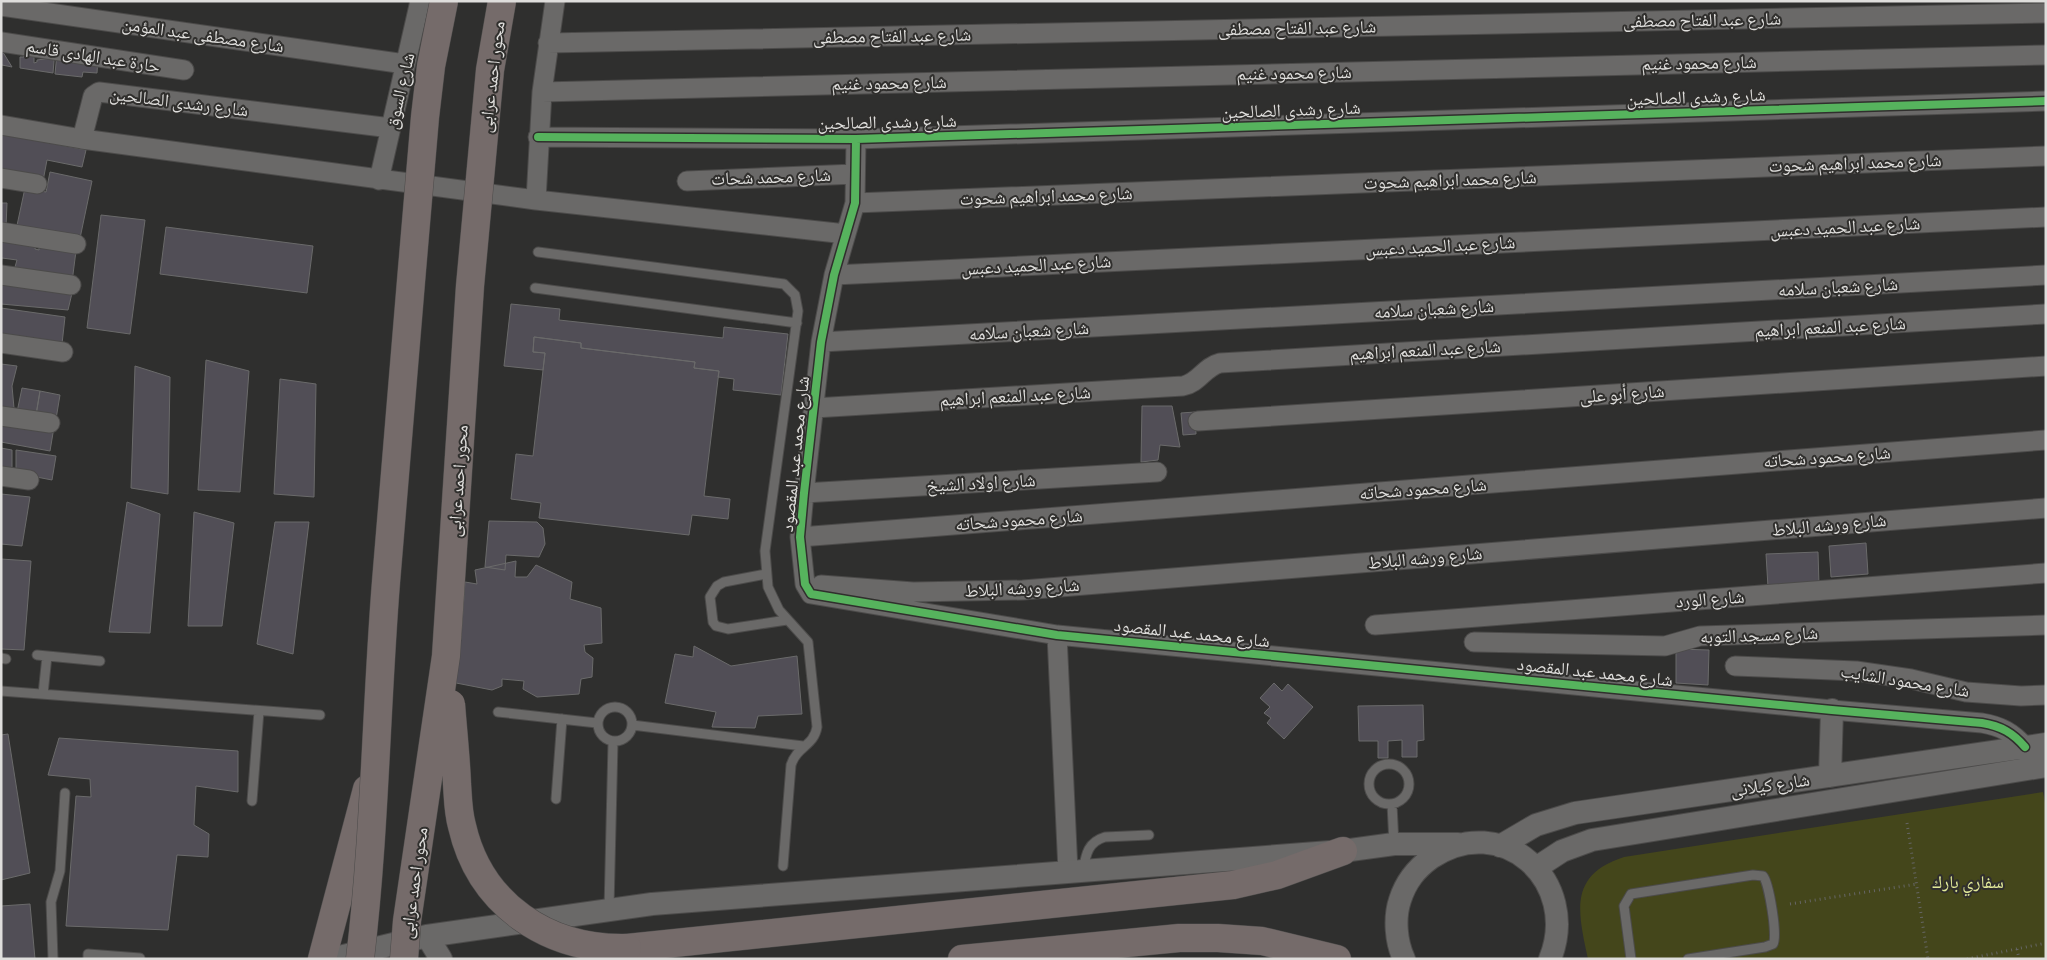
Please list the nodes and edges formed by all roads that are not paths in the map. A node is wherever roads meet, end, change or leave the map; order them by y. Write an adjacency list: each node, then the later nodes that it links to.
1 (420, 1): 10 (street, شارع السوق)
2 (444, 1): 80 (highway, bridge)
3 (502, 1): 64 (highway, محور احمد عرابى, bridge)
4 (555, 1): 8 (street)
5 (1, 6): 10 (street, شارع مصطفى عبد المؤمن)
6 (2046, 13): 8 (street, شارع عبد الفتاح مصطفى)
7 (1, 42): 11 (street, حارة عبد الهادى قاسم)
8 (548, 43): 12 (street)
9 (2046, 54): 12 (street, شارع محمود غنيم)
10 (406, 64): 15 (street, شارع السوق)
11 (184, 70)
12 (542, 92): 16 (street)
13 (2046, 101): 18 (street, شارع رشدى الصالحين)
14 (1, 126): 17 (street)
15 (391, 128): 17 (street, شارع رشدى الصالحين); 22 (street, شارع السوق)
16 (538, 137): 18 (street, شارع رشدى الصالحين); 25 (street)
17 (82, 139): 22 (street)
18 (856, 139): 20 (street, شارع محمد عبد المقصود)
19 (2046, 156): 26 (street, شارع محمد ابراهيم شحوت)
20 (855, 174): 23 (street, شارع محمد شحات); 26 (street, شارع محمد عبد المقصود)
21 (1, 178): 24 (street)
22 (379, 180): 25 (street)
23 (687, 181)
24 (37, 184)
25 (536, 200): 29 (street)
26 (855, 203): 29 (street, شارع محمد عبد المقصود)
27 (2046, 217): 32 (street, شارع عبد الحميد دعبس)
28 (1, 232): 30 (street)
29 (846, 234): 32 (street, شارع محمد عبد المقصود)
30 (76, 244)
31 (538, 252): 38 (lane)
32 (834, 274): 39 (street, شارع محمد عبد المقصود)
33 (2046, 275): 39 (street, شارع شعبان سلامه)
34 (1, 276): 35 (street)
35 (71, 285)
36 (535, 288): 38 (lane)
37 (2046, 314): 43 (street, شارع عبد المنعم ابراهيم)
38 (797, 323): 55 (lane)
39 (821, 342): 43 (street, شارع محمد عبد المقصود)
40 (1, 343): 41 (street)
41 (63, 352)
42 (2046, 366): 45 (street, شارع أبو على)
43 (814, 408): 51 (street, شارع محمد عبد المقصود)
44 (1, 416): 46 (street)
45 (1198, 421)
46 (50, 424)
47 (2046, 440): 53 (street, شارع محمود شحاته)
48 (1157, 472): 51 (street, شارع اولاد الشيخ)
49 (1, 476): 50 (street)
50 (29, 480)
51 (804, 494): 53 (street, شارع محمد عبد المقصود)
52 (2046, 508): 56 (street, شارع ورشه البلاط)
53 (800, 537): 56 (street, شارع محمد عبد المقصود)
54 (2046, 573): 58 (street, شارع الورد)
55 (766, 574): 57 (lane); 57 (lane)
56 (804, 584): 60 (street, شارع محمد عبد المقصود)
57 (787, 620): 79 (lane)
58 (1374, 625)
59 (2046, 625): 61 (street, شارع مسجد التوبه)
60 (1057, 635): 70 (street, شارع محمد عبد المقصود); 94 (street)
61 (1474, 642)
62 (37, 655): 63 (lane)
63 (47, 656): 65 (lane); 68 (lane)
64 (446, 656): 91 (highway, bridge); 104 (highway, محور احمد عرابى, bridge)
65 (100, 661)
66 (1735, 666): 69 (street, شارع محمود الشايب)
67 (1, 691): 68 (lane)
68 (43, 694): 71 (lane)
69 (2046, 695)
70 (1832, 710): 78 (street, شارع محمد عبد المقصود); 82 (street)
71 (259, 711): 73 (lane); 85 (lane)
72 (498, 712): 74 (lane)
73 (320, 715)
74 (562, 719): 75 (lane); 84 (lane)
75 (597, 723): 76 (lane); 77 (lane)
76 (632, 725): 77 (lane); 79 (lane)
77 (613, 742): 95 (lane)
78 (2035, 745): 82 (street, شارع كيلانى)
79 (803, 746): 92 (lane)
80 (377, 754): 101 (highway, bridge); 103 (highway, bridge)
81 (2046, 766): 93 (street, شارع كيلانى)
82 (1830, 776): 90 (street, شارع كيلانى)
83 (65, 793): 99 (lane)
84 (556, 799)
85 (252, 801)
86 (1392, 804): 86 (lane); 88 (lane)
87 (1149, 835): 94 (lane)
88 (1394, 844): 89 (street); 91 (street)
89 (1458, 844): 90 (street); 108 (street)
90 (1500, 846): 93 (street)
91 (1343, 850): 94 (street)
92 (783, 866)
93 (1536, 868): 97 (street)
94 (1076, 871): 95 (street)
95 (609, 910): 96 (street)
96 (427, 936): 102 (street); 105 (street)
97 (1556, 955)
98 (140, 958): 100 (lane)
99 (53, 959)
100 (88, 959)
101 (322, 959)
102 (331, 959)
103 (360, 959)
104 (404, 959)
105 (441, 959)
106 (962, 959): 107 (highway)
107 (1337, 959)
108 (1404, 959)
109 (1631, 959): 110 (lane)
110 (1688, 959)

